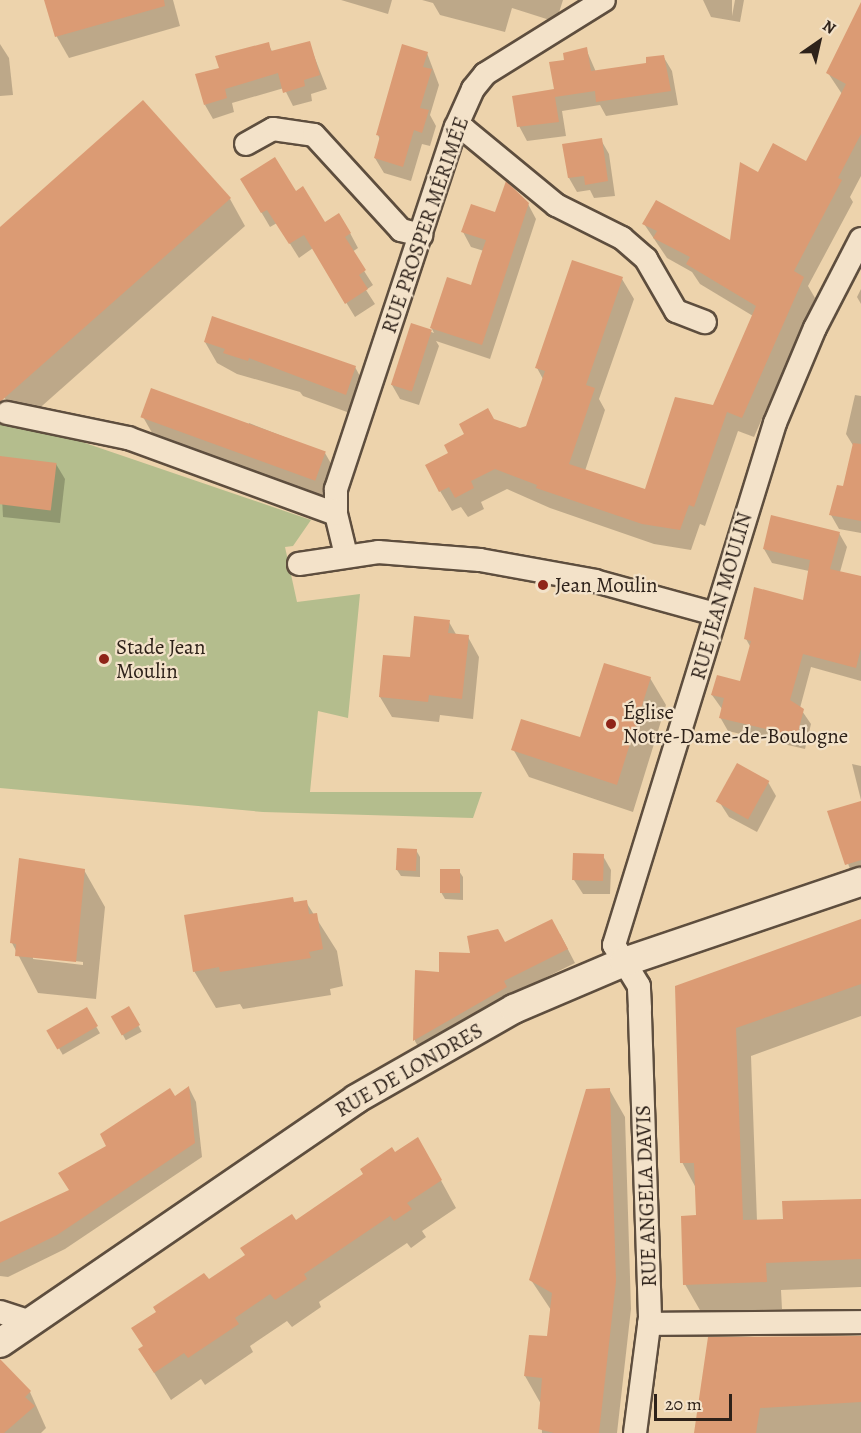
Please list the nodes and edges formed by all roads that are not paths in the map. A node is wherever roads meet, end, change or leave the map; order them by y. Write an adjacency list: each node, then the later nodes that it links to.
1 (604, 0): 2 (street, RUE PROSPER MÉRIMÉE)
2 (456, 127): 4 (street, RUE PROSPER MÉRIMÉE); 6 (street)
3 (246, 144): 4 (street)
4 (421, 236): 8 (street, RUE PROSPER MÉRIMÉE)
5 (861, 239): 11 (street, RUE JEAN MOULIN)
6 (705, 322)
7 (6, 413): 8 (street)
8 (336, 514): 9 (street, RUE PROSPER MÉRIMÉE)
9 (346, 555): 10 (street); 11 (street)
10 (299, 564)
11 (715, 614): 13 (street, RUE JEAN MOULIN)
12 (861, 882): 13 (street, RUE DE LONDRES)
13 (624, 962): 15 (street, RUE DE LONDRES); 17 (street, RUE ANGELA DAVIS)
14 (0, 1312): 15 (street)
15 (28, 1321): 18 (street, RUE DE LONDRES)
16 (861, 1322): 17 (street)
17 (649, 1324): 19 (street, RUE ANGELA DAVIS)
18 (0, 1343)
19 (635, 1433)

